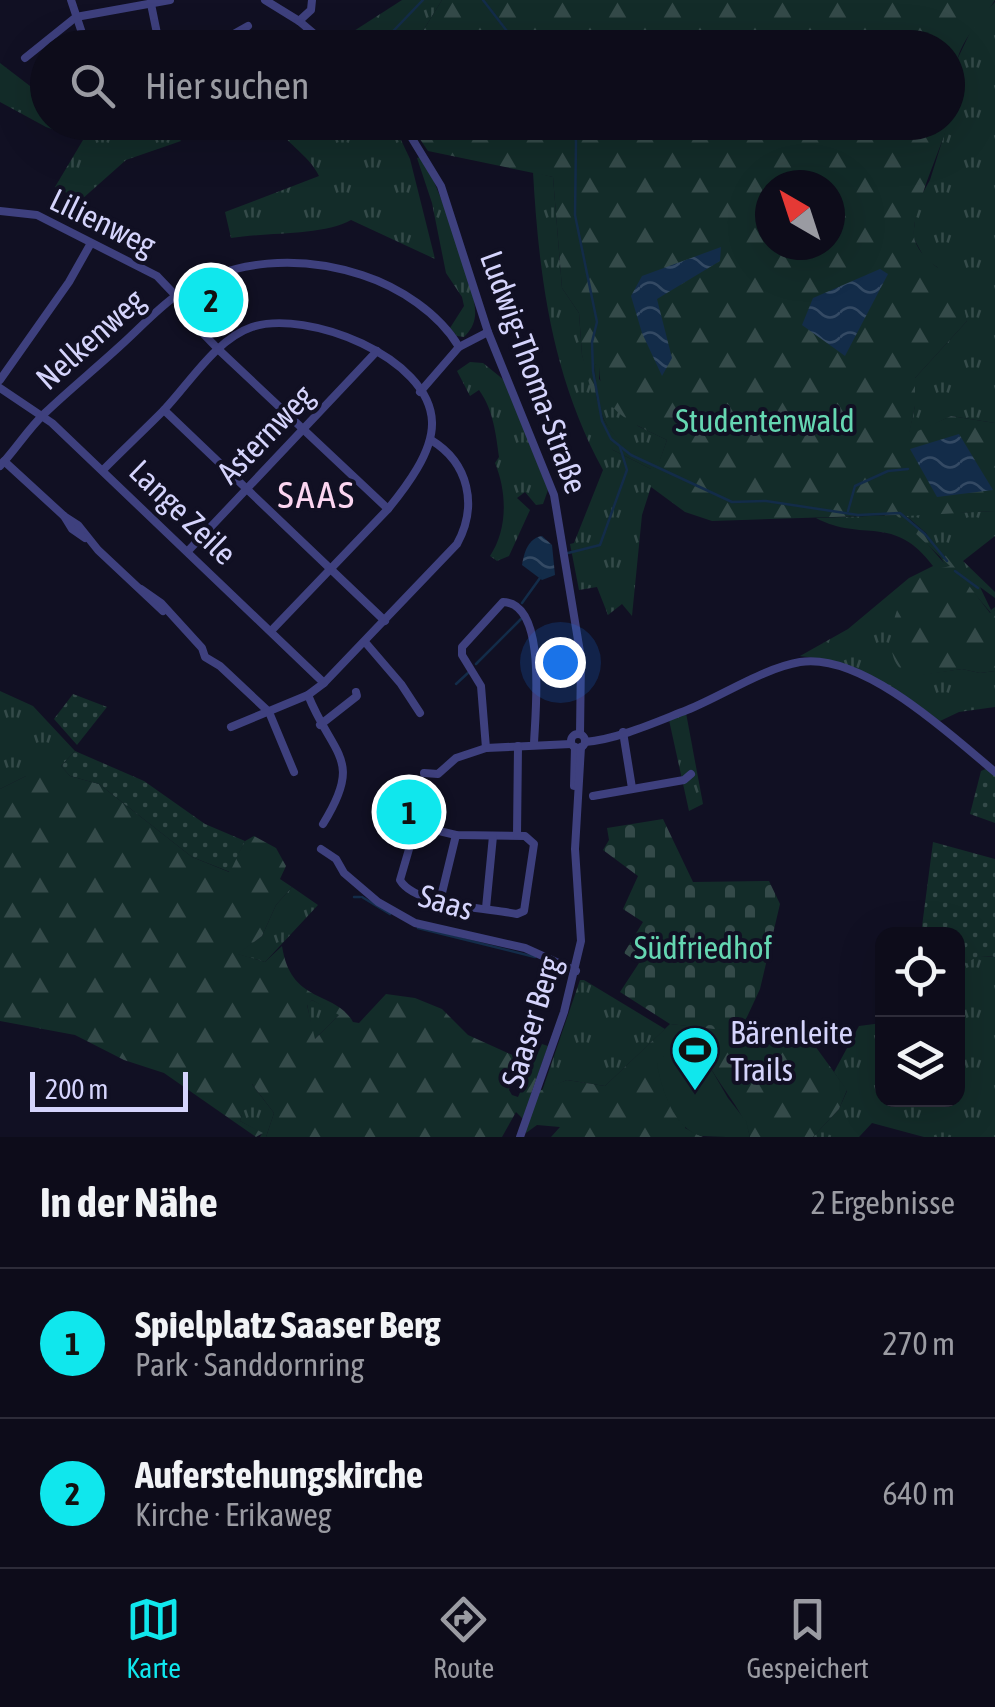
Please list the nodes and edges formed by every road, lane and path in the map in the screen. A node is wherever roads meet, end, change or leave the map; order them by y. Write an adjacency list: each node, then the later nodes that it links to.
1 (71, 0): 6 (street)
2 (170, 0): 5 (street)
3 (265, 0): 7 (street)
4 (312, 0): 7 (street)
5 (150, 4): 6 (street); 11 (street)
6 (76, 17): 9 (street); 10 (street)
7 (299, 21): 13 (street)
8 (248, 26): 12 (street)
9 (60, 30)
10 (81, 30)
11 (156, 30)
12 (241, 30)
13 (310, 30)
14 (30, 54): 15 (street)
15 (25, 58)
16 (413, 140): 20 (street, Ludwig-Thoma-Straße)
17 (0, 211): 18 (street, Lilienweg)
18 (91, 243): 19 (street, Lilienweg); 24 (street)
19 (176, 296): 21 (street, Nelkenweg); 22 (street, Lilienweg); 27 (street, Nelkenweg)
20 (488, 332): 21 (street); 47 (street, Ludwig-Thoma-Straße)
21 (459, 347): 25 (street)
22 (219, 350): 23 (street); 26 (street); 28 (street, Lilienweg)
23 (377, 351): 25 (street); 28 (street, Asternweg)
24 (0, 384): 27 (street, Lange Zeile)
25 (420, 392): 29 (street)
26 (164, 410): 31 (street); 32 (street)
27 (41, 416): 30 (street, Nelkenweg); 31 (street, Lange Zeile)
28 (304, 430): 32 (street, Asternweg); 33 (street, Lilienweg)
29 (431, 440): 33 (street); 36 (street)
30 (2, 463): 42 (street)
31 (103, 470): 34 (street, Lange Zeile)
32 (246, 490): 34 (street, Asternweg); 35 (street)
33 (388, 510): 35 (street)
34 (188, 551): 37 (street, Lange Zeile)
35 (332, 571): 36 (street); 37 (street)
36 (384, 621): 38 (street)
37 (271, 632): 39 (street, Lange Zeile)
38 (365, 642): 39 (street); 43 (street)
39 (324, 683): 41 (street)
40 (356, 692): 44 (street)
41 (308, 696): 42 (street); 44 (street)
42 (269, 712): 45 (street); 51 (street)
43 (420, 713)
44 (320, 725): 57 (street)
45 (231, 727)
46 (623, 732): 47 (street); 52 (street); 55 (street)
47 (577, 741): 48 (street); 64 (street, Saaser Berg)
48 (534, 744): 49 (street); 50 (street)
49 (518, 746): 50 (street); 59 (street)
50 (486, 748): 53 (street)
51 (294, 772)
52 (995, 772)
53 (424, 773)
54 (691, 774): 55 (street)
55 (632, 788): 56 (street)
56 (593, 796)
57 (323, 824)
58 (456, 835): 60 (street); 62 (street); 62 (street)
59 (517, 835): 60 (street); 63 (street)
60 (493, 836): 63 (street)
61 (321, 849): 64 (street, Saas)
62 (440, 901): 63 (street)
63 (486, 908)
64 (576, 972): 65 (street, Saaser Berg)
65 (520, 1137)

